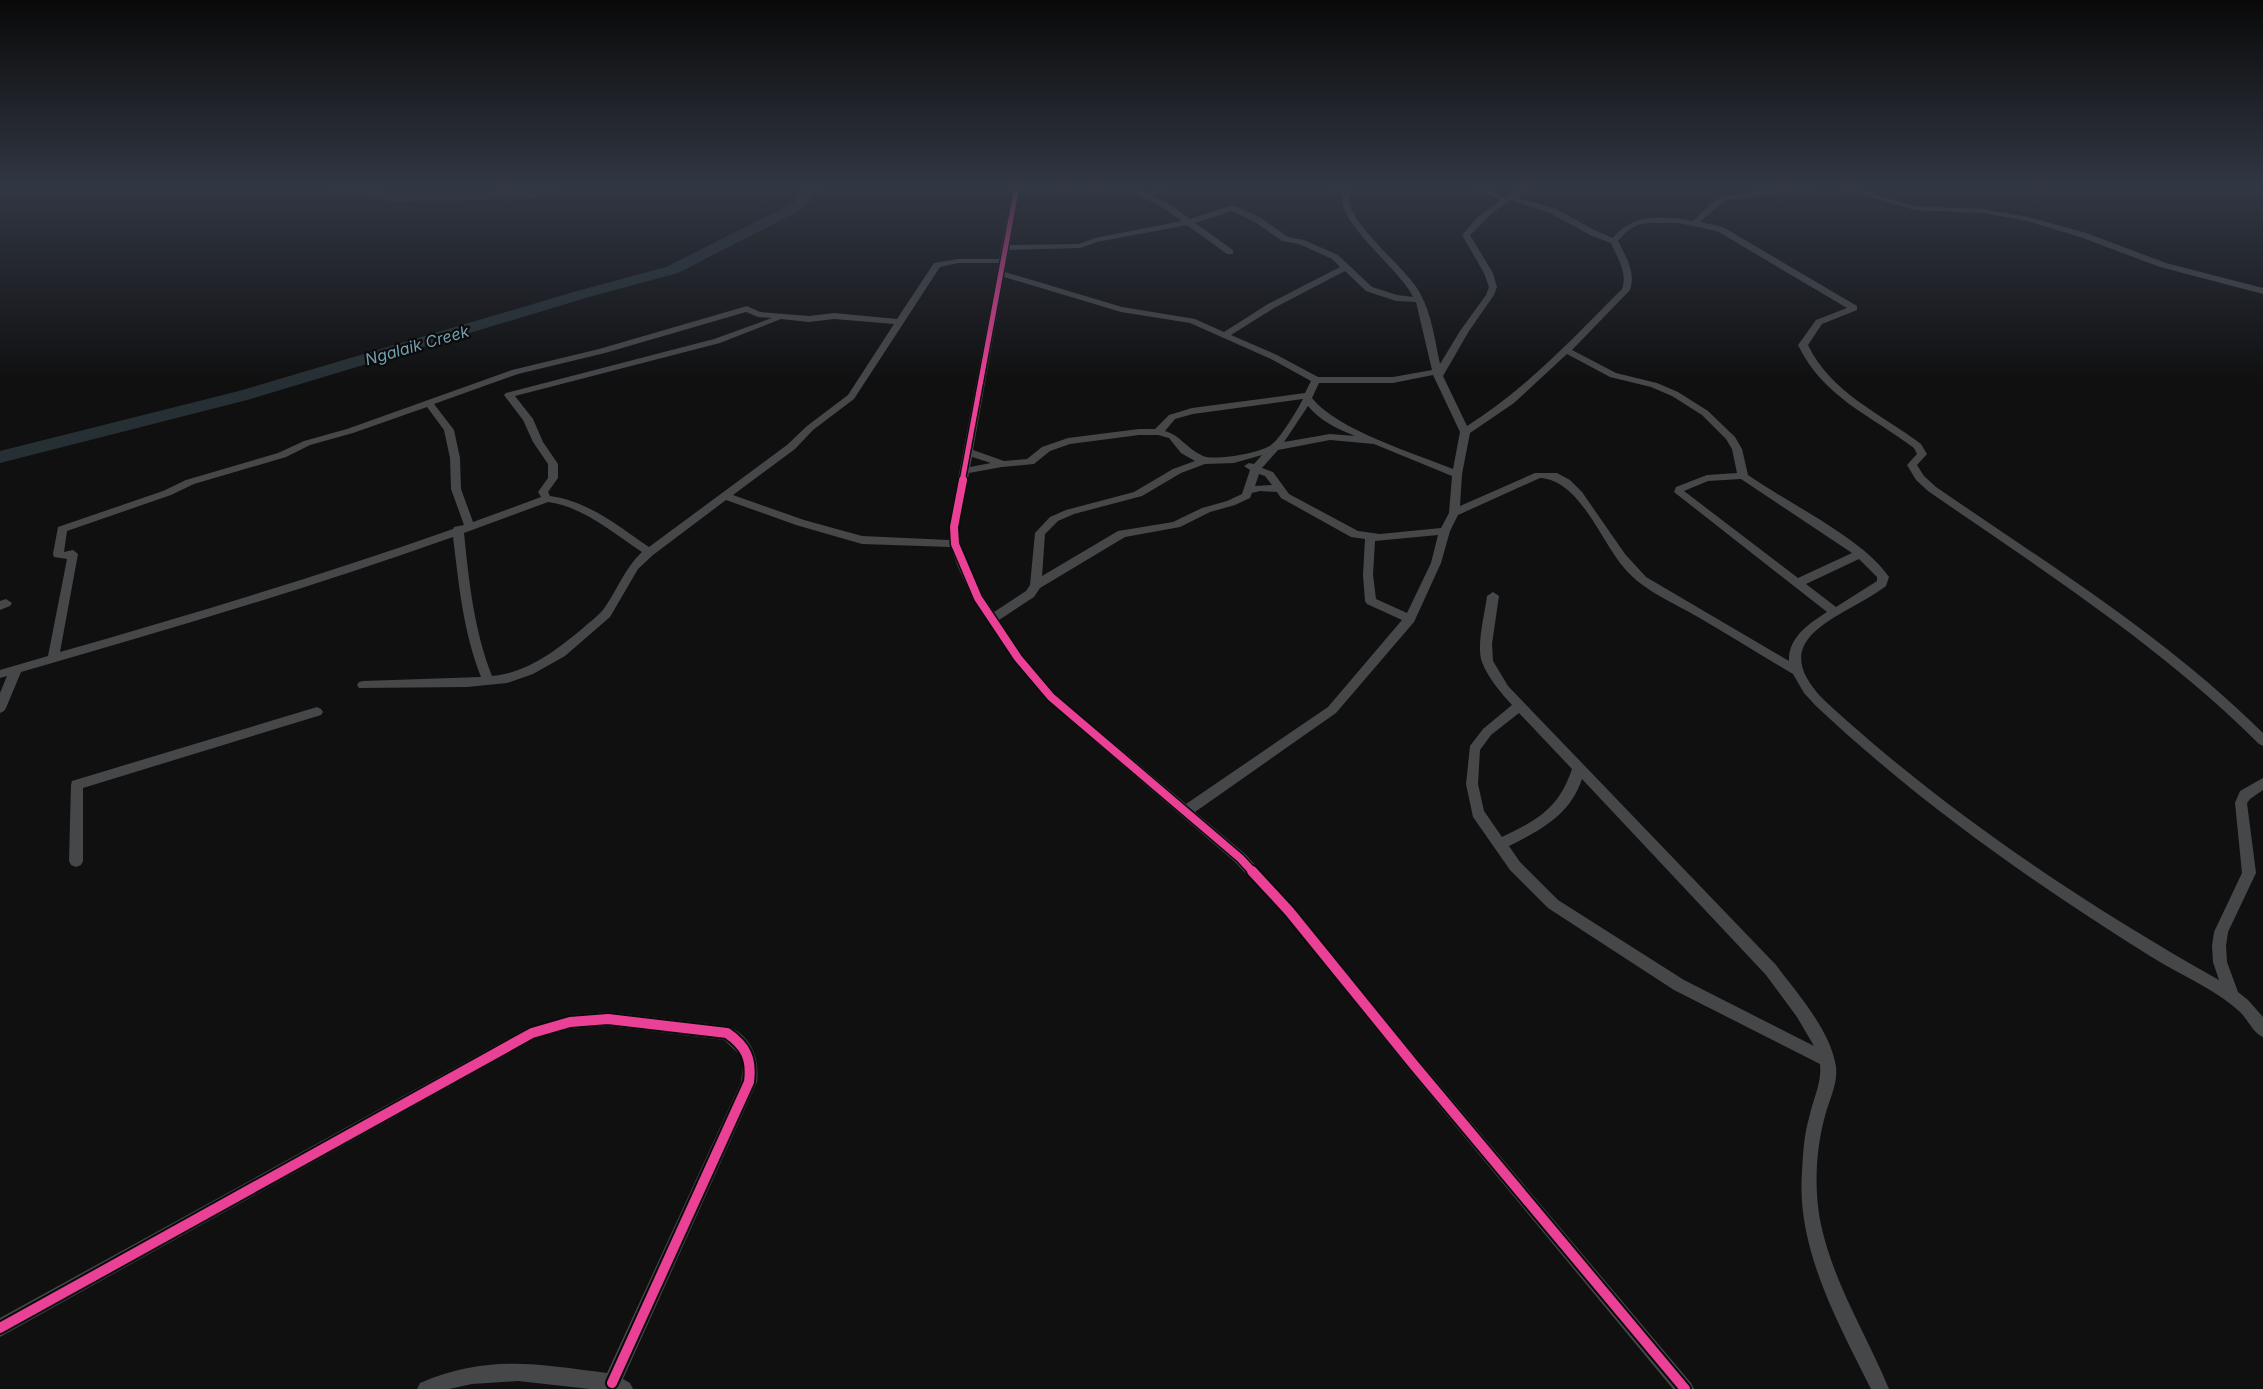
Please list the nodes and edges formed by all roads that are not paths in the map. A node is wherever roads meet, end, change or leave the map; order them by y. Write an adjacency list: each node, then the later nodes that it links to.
1 (1006, 251): 9 (street)
2 (1056, 251): 9 (street)
3 (1321, 251): 10 (street)
4 (1381, 251): 12 (street)
5 (1472, 251): 17 (street)
6 (1618, 251): 16 (street)
7 (1757, 251): 61 (street)
8 (2125, 251): 11 (street)
9 (1004, 261): 14 (street); 15 (street); 26 (street)
10 (1346, 267): 12 (street); 15 (street)
11 (2263, 291)
12 (1419, 300): 17 (street)
13 (786, 316): 14 (street); 20 (street); 38 (street)
14 (898, 322): 37 (street)
15 (1224, 335): 18 (street)
16 (1568, 351): 22 (street); 34 (street)
17 (1438, 374): 18 (street); 22 (street)
18 (1316, 380): 19 (street)
19 (1308, 396): 21 (street); 23 (street); 25 (street)
20 (428, 402): 40 (street); 52 (street)
21 (1158, 432): 24 (street); 29 (street)
22 (1465, 432): 33 (street)
23 (1374, 441): 25 (street); 33 (street)
24 (1179, 443): 27 (street); 32 (street)
25 (1275, 447): 28 (street); 30 (street)
26 (968, 452): 29 (street); 31 (street)
27 (1204, 461): 28 (street); 32 (street)
28 (1228, 461): 30 (street); 35 (street)
29 (1002, 464): 31 (street)
30 (1256, 468): 35 (street); 36 (street)
31 (965, 471): 43 (street)
32 (1177, 471): 47 (street)
33 (1457, 474): 39 (street)
34 (1743, 476): 45 (street); 46 (street)
35 (1249, 486): 36 (street); 47 (street)
36 (1278, 489): 42 (street)
37 (725, 496): 43 (street); 44 (street)
38 (547, 499): 40 (street); 44 (street)
39 (1454, 513): 41 (street); 54 (street)
40 (464, 527): 52 (street); 56 (street)
41 (1445, 531): 42 (street); 50 (street)
42 (1370, 538): 50 (street)
43 (955, 544): 51 (street)
44 (649, 552): 56 (street)
45 (1860, 554): 46 (street); 49 (street)
46 (1797, 584): 49 (street)
47 (1036, 585): 51 (street)
48 (1493, 596): 58 (street)
49 (1834, 611): 54 (street)
50 (1410, 619): 64 (street)
51 (992, 620): 64 (street)
52 (53, 658): 53 (street)
53 (16, 669): 55 (street); 59 (street)
54 (1797, 671): 67 (street)
55 (0, 674)
56 (488, 681): 57 (street)
57 (363, 685)
58 (1521, 706): 62 (street); 65 (street)
59 (0, 708)
60 (317, 712): 66 (street)
61 (2263, 741)
62 (1579, 768): 65 (street); 69 (street)
63 (2263, 783): 67 (street)
64 (1185, 811): 73 (street)
65 (1500, 844): 69 (street)
66 (76, 861)
67 (2232, 997): 68 (street)
68 (2263, 1030)
69 (1827, 1060): 74 (street)
70 (0, 1328): 71 (street)
71 (618, 1386): 72 (street)
72 (426, 1389)
73 (1685, 1389)
74 (1880, 1389)

